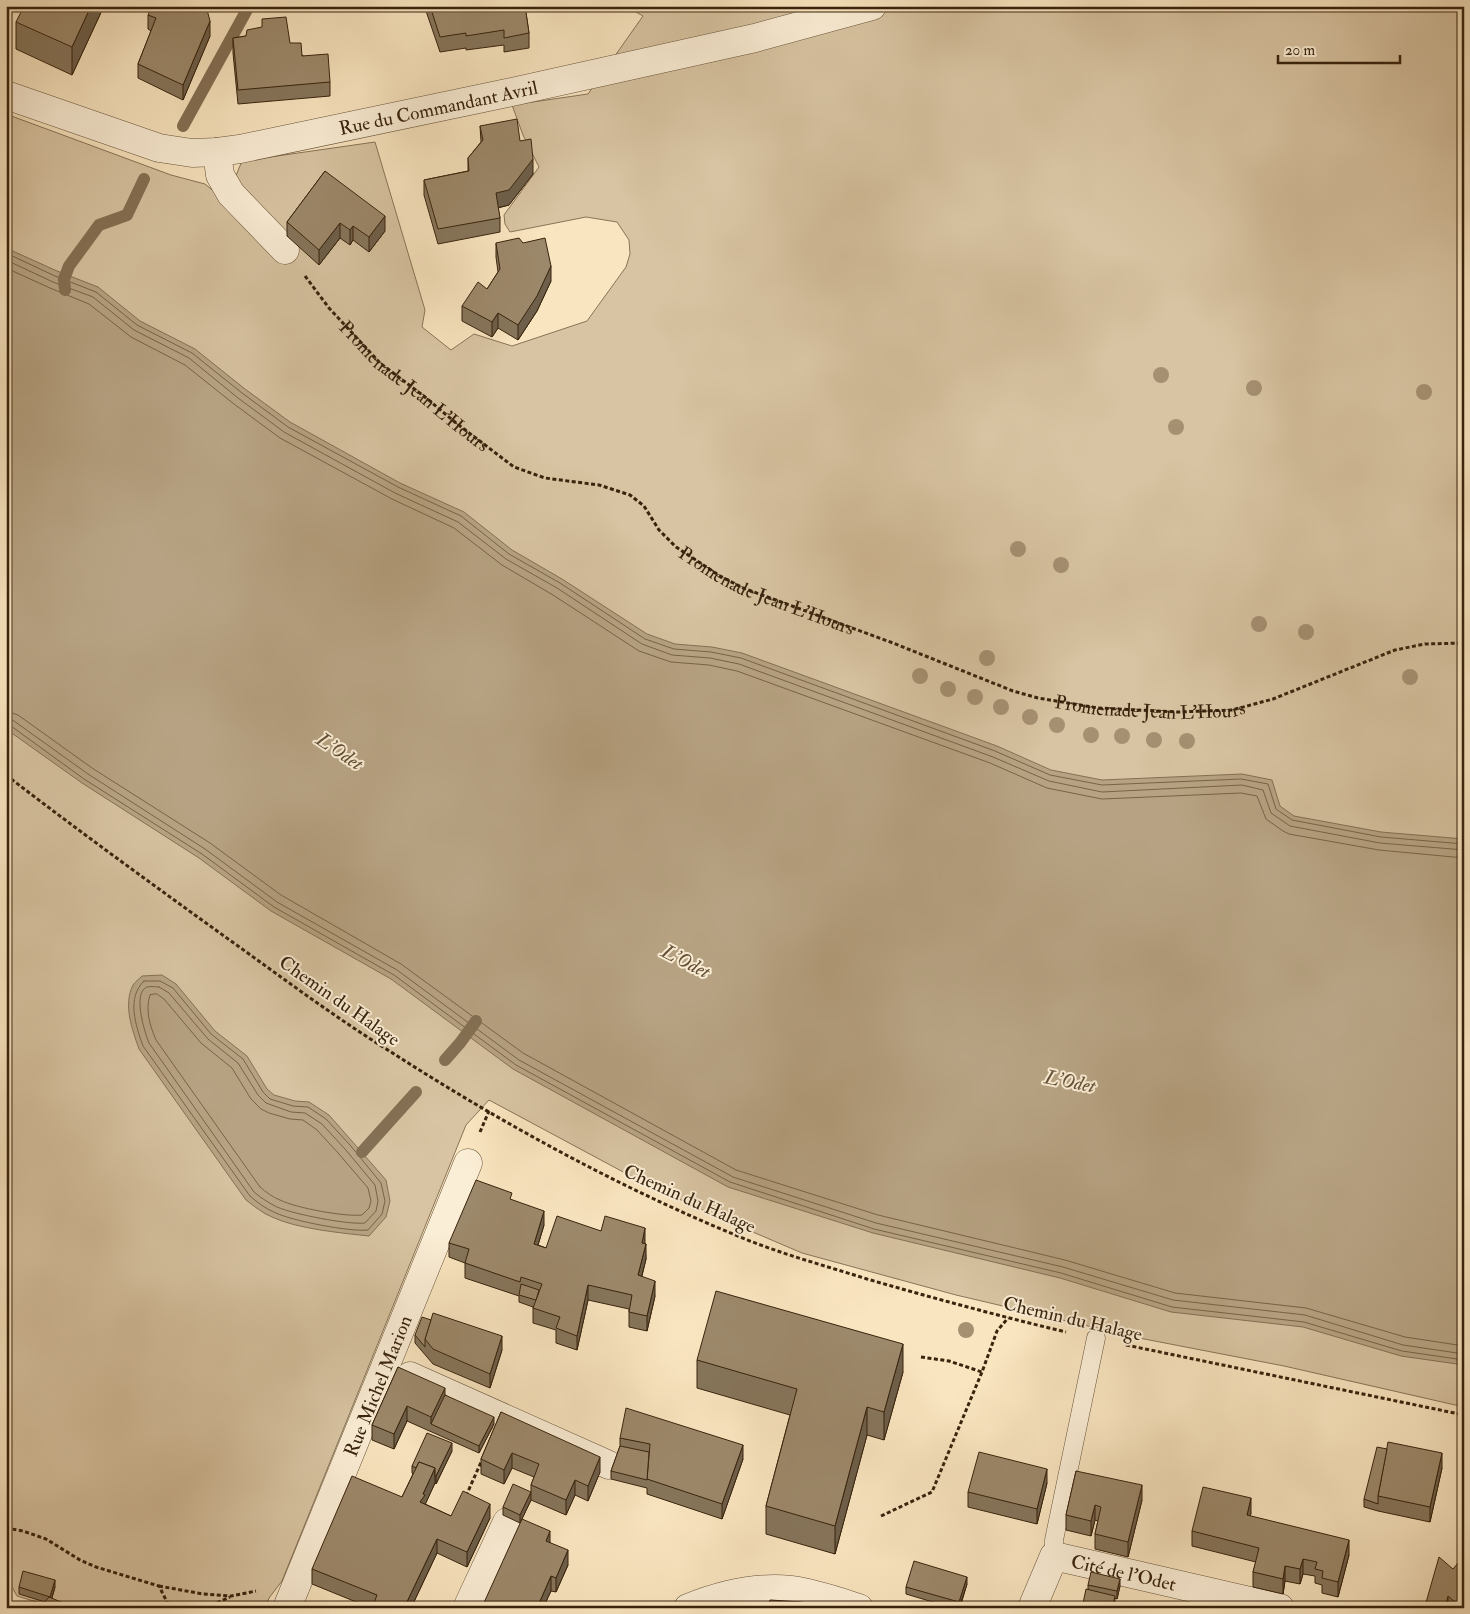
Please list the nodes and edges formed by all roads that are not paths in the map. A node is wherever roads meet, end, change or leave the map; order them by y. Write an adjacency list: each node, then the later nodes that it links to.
1 (872, 6): 3 (street, Rue du Commandant Avril)
2 (6, 95): 3 (street, Rue du Commandant Avril)
3 (218, 152): 4 (street)
4 (285, 250)
5 (468, 1163): 7 (street, Rue Michel Marion)
6 (1096, 1338): 10 (lane, Cité de l'Odet)
7 (386, 1365): 8 (street); 11 (street, Rue Michel Marion)
8 (609, 1465)
9 (507, 1522): 12 (street)
10 (1054, 1556): 15 (street, Cité de l'Odet); 16 (street, Cité de l'Odet)
11 (290, 1602)
12 (467, 1608)
13 (688, 1608): 14 (street)
14 (859, 1608)
15 (1032, 1608)
16 (1280, 1608)

